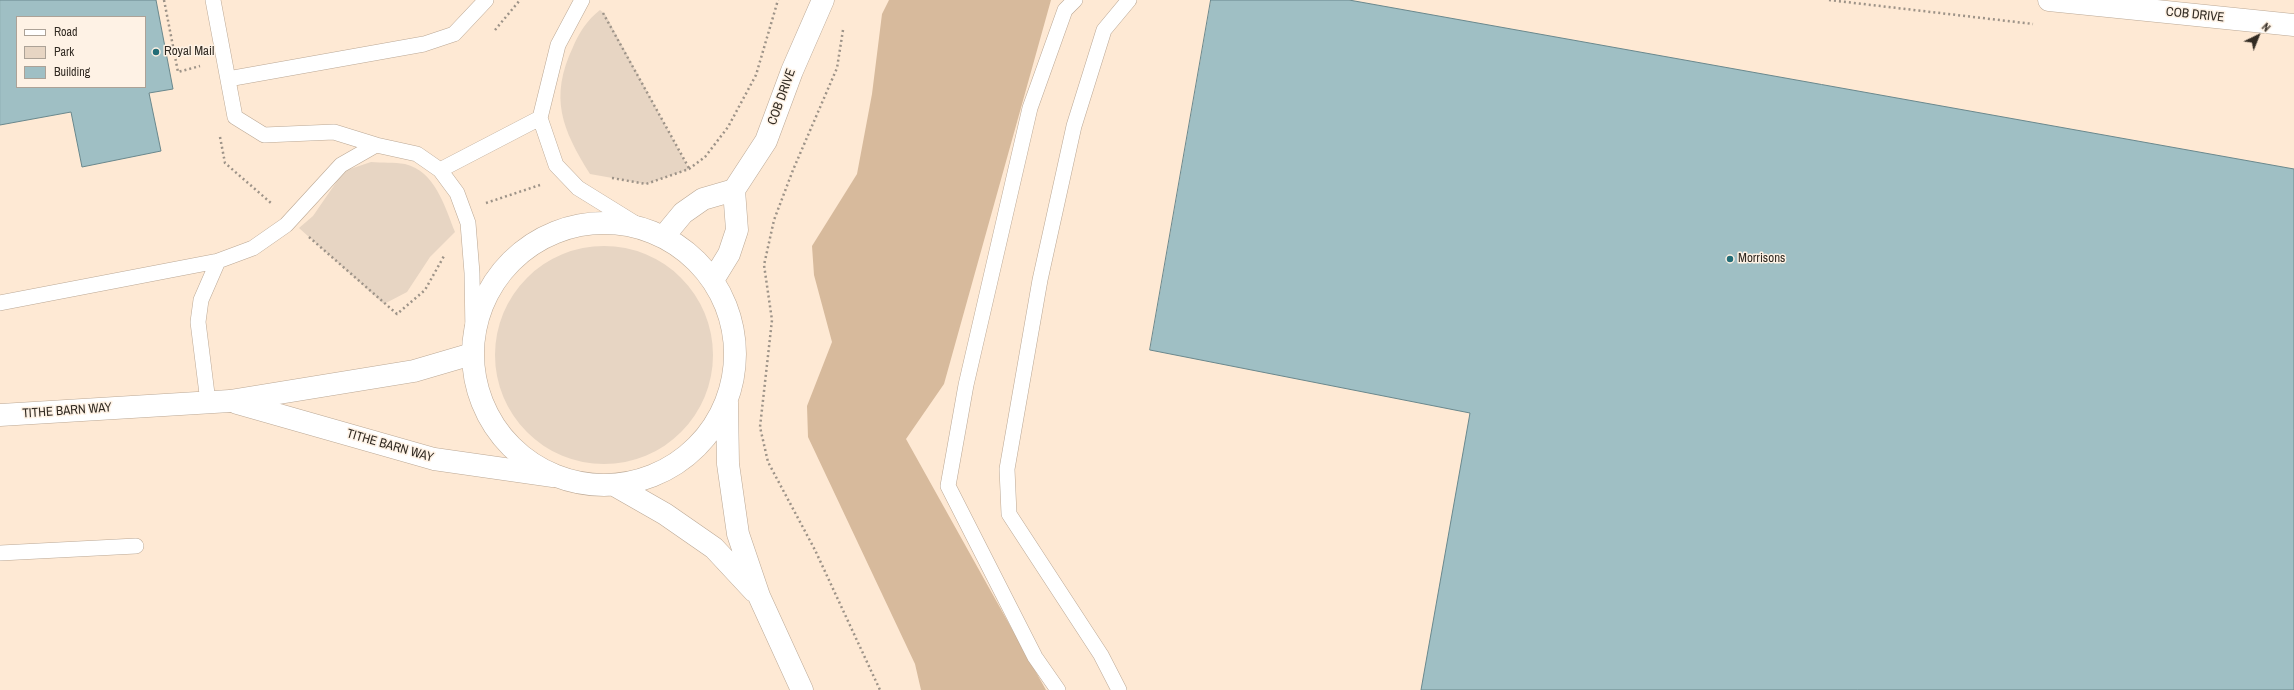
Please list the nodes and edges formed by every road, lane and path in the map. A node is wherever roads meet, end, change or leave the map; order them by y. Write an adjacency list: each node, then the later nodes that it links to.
1 (164, 0): 13 (path)
2 (213, 0): 14 (lane)
3 (486, 0): 14 (lane)
4 (582, 0): 15 (lane)
5 (778, 0): 18 (path)
6 (823, 0): 21 (street, COB DRIVE)
7 (1075, 0): 41 (lane)
8 (1129, 0): 42 (lane)
9 (2049, 0): 11 (street, COB DRIVE)
10 (600, 10): 18 (path)
11 (2294, 25)
12 (844, 26): 40 (path)
13 (204, 66)
14 (228, 79): 17 (lane)
15 (540, 118): 19 (lane); 20 (lane)
16 (220, 134): 22 (path)
17 (376, 145): 19 (lane); 22 (lane)
18 (690, 169): 20 (path)
19 (440, 170): 23 (lane)
20 (569, 178): 23 (path); 24 (lane)
21 (734, 190): 25 (street); 27 (street)
22 (290, 220): 23 (path); 26 (lane)
23 (468, 223): 29 (lane)
24 (641, 227): 25 (street); 29 (street)
25 (664, 236): 27 (street)
26 (218, 261): 28 (lane); 31 (lane)
27 (713, 280): 32 (street)
28 (0, 303)
29 (473, 344): 30 (street, TITHE BARN WAY); 34 (street)
30 (230, 401): 31 (street, TITHE BARN WAY); 34 (street, TITHE BARN WAY)
31 (208, 402): 33 (street, TITHE BARN WAY)
32 (727, 403): 35 (street); 38 (street)
33 (0, 415)
34 (553, 476): 35 (street)
35 (616, 486): 38 (street)
36 (136, 546): 37 (lane)
37 (0, 553)
38 (759, 596): 39 (street)
39 (802, 690)
40 (880, 690)
41 (1058, 690)
42 (1119, 690)

